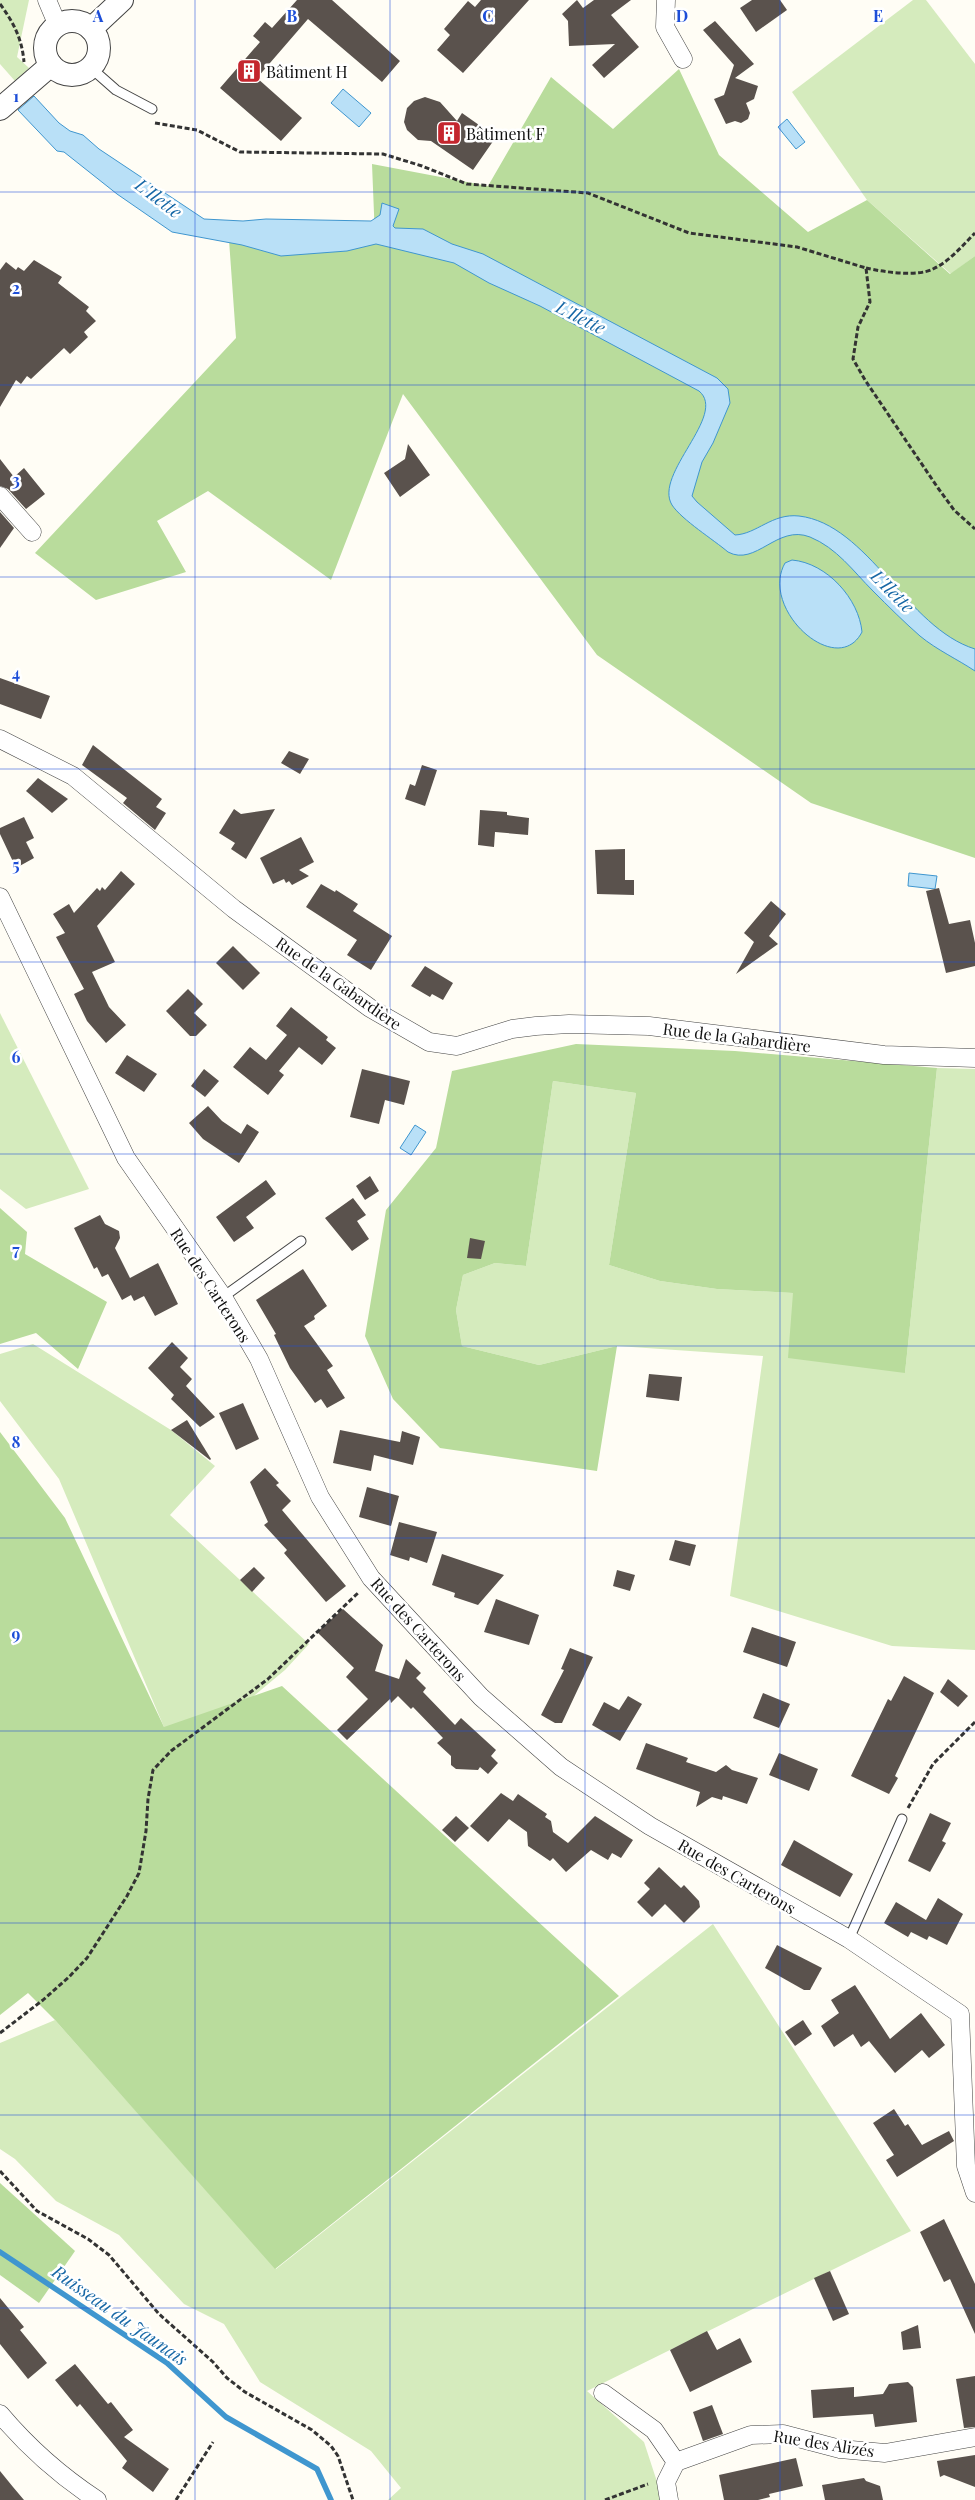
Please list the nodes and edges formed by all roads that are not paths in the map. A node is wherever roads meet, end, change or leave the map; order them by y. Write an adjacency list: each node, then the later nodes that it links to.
1 (47, 0): 4 (street)
2 (122, 0): 5 (street)
3 (666, 0): 6 (street)
4 (58, 26): 5 (street); 7 (street)
5 (91, 29): 8 (street)
6 (683, 59)
7 (51, 65): 8 (street); 9 (street)
8 (91, 68): 10 (lane)
9 (0, 109)
10 (152, 109)
11 (0, 496): 12 (street)
12 (32, 532)
13 (0, 739): 15 (street, Rue de la Gabardière)
14 (0, 897): 17 (street, Rue des Carterons)
15 (975, 1058)
16 (300, 1241): 17 (lane)
17 (223, 1297): 19 (street, Rue des Carterons)
18 (902, 1819): 19 (lane)
19 (849, 1939): 20 (street, Rue des Carterons)
20 (967, 2013): 21 (street, Rue des Carterons)
21 (975, 2193)
22 (602, 2393): 25 (street)
23 (0, 2414): 26 (street)
24 (975, 2438): 25 (street, Rue des Alizés)
25 (676, 2462): 27 (street)
26 (97, 2500)
27 (669, 2500)

